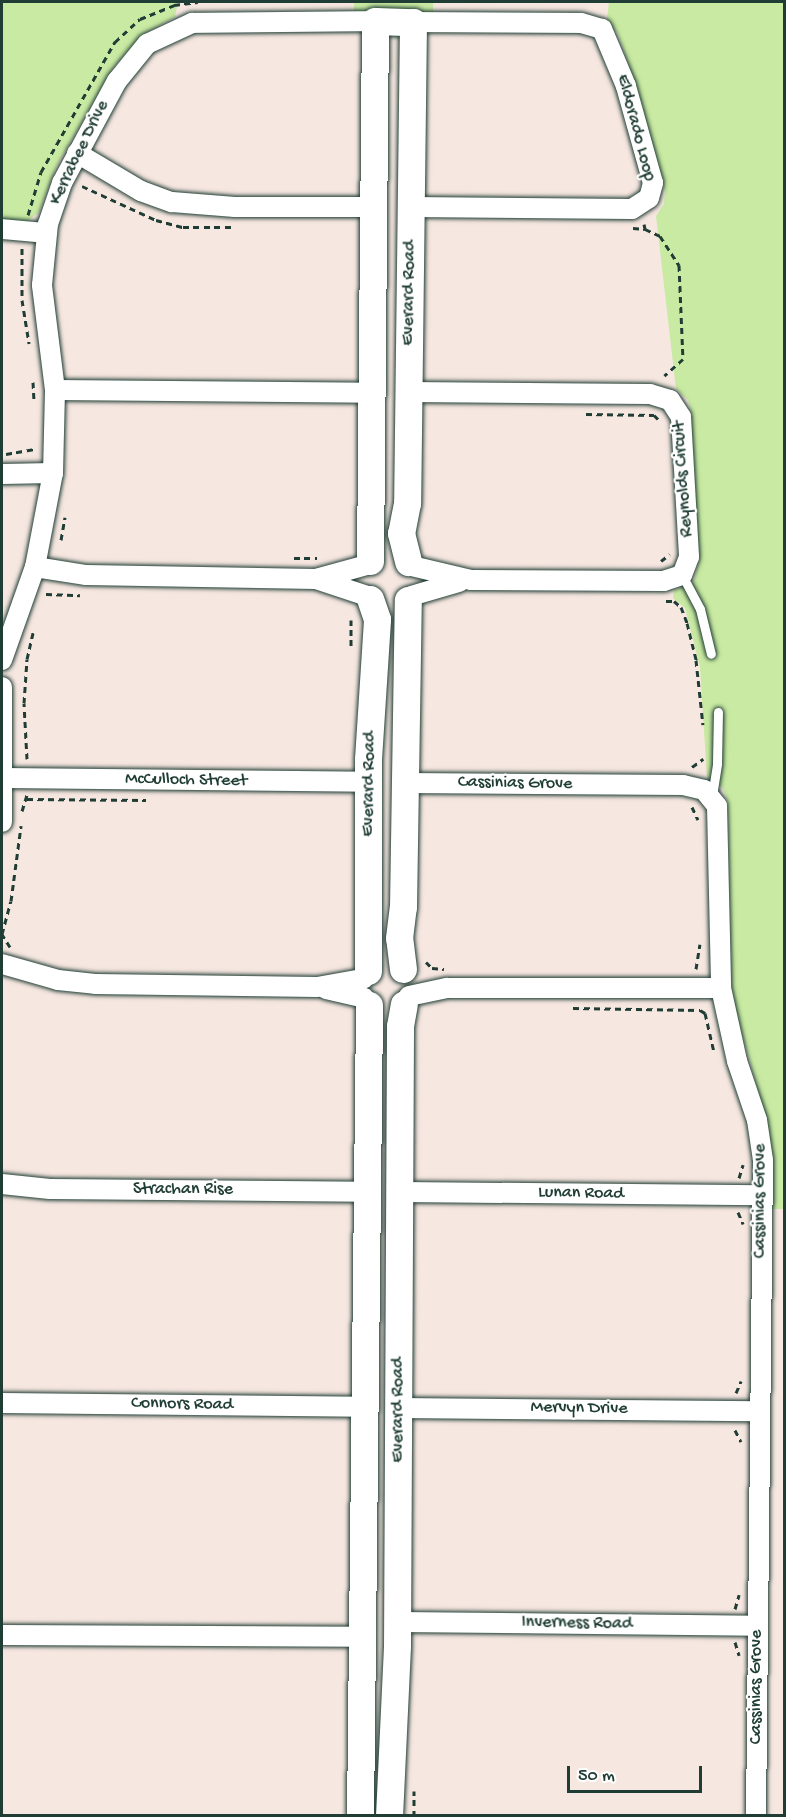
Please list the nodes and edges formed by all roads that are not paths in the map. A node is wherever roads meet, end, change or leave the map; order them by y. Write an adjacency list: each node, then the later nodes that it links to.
1 (394, 22): 2 (street, Kerrabee Drive); 3 (street, Everard Road); 4 (street, Everard Road); 4 (street, Eldorado Loop)
2 (77, 153): 3 (street); 6 (street, Kerrabee Drive)
3 (374, 207): 9 (street, Everard Road)
4 (410, 207): 8 (street, Everard Road)
5 (2, 229): 6 (street)
6 (46, 234): 7 (street, Kerrabee Drive)
7 (55, 390): 9 (street); 10 (street, Kerrabee Drive)
8 (408, 392): 13 (street, Everard Road); 15 (street, Reynolds Circuit)
9 (372, 393): 12 (street, Everard Road)
10 (53, 473): 11 (street); 14 (street, Kerrabee Drive)
11 (2, 474)
12 (369, 563): 13 (street); 16 (street); 18 (street)
13 (410, 564): 17 (street); 19 (street)
14 (44, 569): 16 (street); 21 (street, Kerrabee Drive)
15 (682, 575): 17 (street); 20 (lane)
16 (316, 579): 18 (street)
17 (471, 580): 19 (street)
18 (369, 598): 19 (street); 25 (street, Everard Road)
19 (409, 598): 26 (street, Everard Road)
20 (711, 654)
21 (2, 660)
22 (2, 687): 24 (street)
23 (718, 712): 27 (lane)
24 (4, 778): 25 (street, McCulloch Street); 28 (street)
25 (368, 782): 31 (street, Everard Road)
26 (405, 783): 27 (street, Cassinias Grove); 30 (street, Everard Road)
27 (712, 796): 32 (street, Cassinias Grove)
28 (2, 822)
29 (2, 964): 31 (street)
30 (406, 987): 31 (street); 31 (street); 32 (street); 35 (street, Everard Road)
31 (366, 988): 34 (street, Everard Road)
32 (721, 988): 36 (street, Cassinias Grove)
33 (2, 1184): 34 (street, Strachan Rise)
34 (364, 1192): 37 (street, Everard Road)
35 (401, 1192): 36 (street, Lunan Road); 38 (street, Everard Road)
36 (762, 1195): 42 (street, Cassinias Grove)
37 (364, 1298): 38 (street); 40 (street, Everard Road)
38 (399, 1299): 41 (street, Everard Road)
39 (2, 1403): 40 (street, Connors Road)
40 (362, 1407): 46 (street, Everard Road)
41 (399, 1408): 42 (street, Mervyn Drive); 43 (street, Everard Road)
42 (759, 1411): 44 (street, Cassinias Grove)
43 (397, 1622): 44 (street, Inverness Road); 48 (street, Everard Road)
44 (757, 1626): 49 (street, Cassinias Grove)
45 (2, 1635): 46 (street)
46 (360, 1637): 47 (street, Everard Road)
47 (360, 1815)
48 (389, 1815)
49 (756, 1815)

